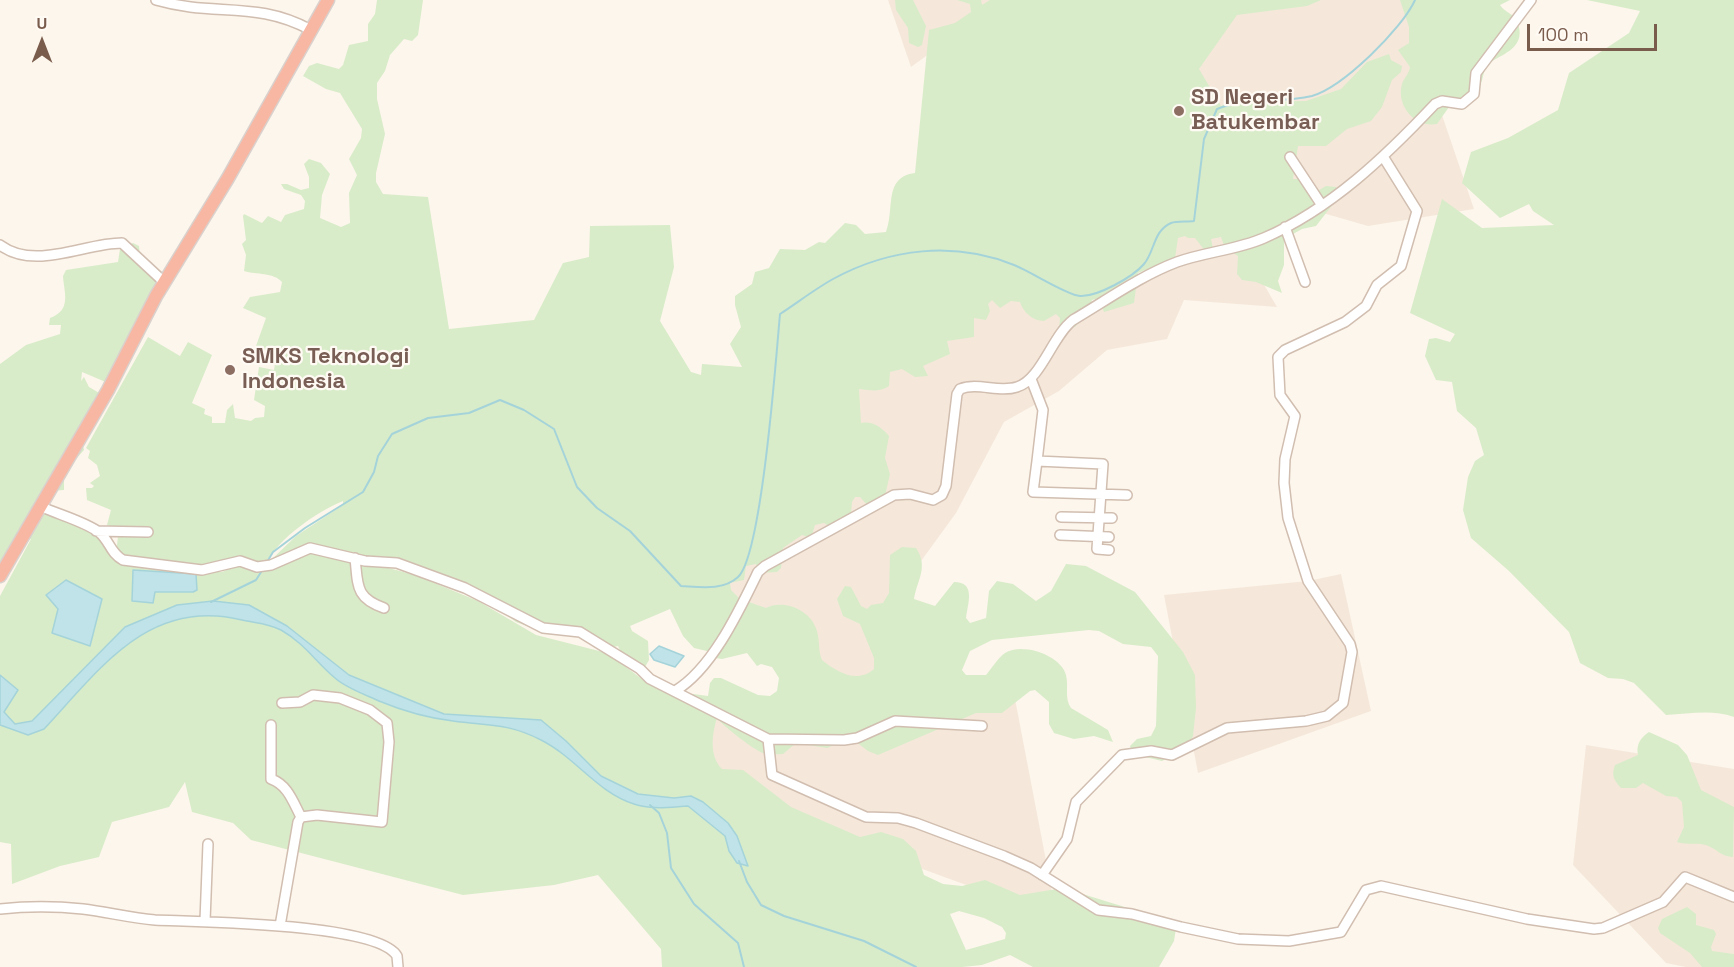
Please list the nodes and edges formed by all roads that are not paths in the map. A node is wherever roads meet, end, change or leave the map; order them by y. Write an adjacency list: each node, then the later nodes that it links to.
1 (156, 0): 4 (street)
2 (328, 0): 4 (highway)
3 (1531, 0): 6 (street)
4 (310, 30): 10 (highway)
5 (1290, 157): 7 (street)
6 (1384, 158): 7 (street); 36 (street)
7 (1321, 204): 8 (street)
8 (1285, 227): 11 (street); 12 (street)
9 (0, 245): 10 (street)
10 (164, 282): 16 (highway)
11 (1305, 282)
12 (1031, 379): 13 (street); 29 (street)
13 (1037, 461): 14 (street); 14 (street)
14 (1101, 494): 15 (street); 18 (street)
15 (1127, 495)
16 (42, 507): 20 (street); 27 (highway)
17 (1060, 517): 18 (street)
18 (1099, 518): 19 (street); 23 (street)
19 (1112, 518)
20 (96, 531): 21 (street); 26 (street)
21 (148, 532)
22 (1060, 535): 23 (street)
23 (1098, 537): 24 (street); 25 (street)
24 (1109, 537)
25 (1109, 550)
26 (355, 558): 28 (street); 29 (street)
27 (0, 576)
28 (384, 608)
29 (675, 691): 33 (street)
30 (282, 703): 34 (street)
31 (271, 725): 34 (street)
32 (982, 726): 33 (street)
33 (768, 739): 36 (street)
34 (302, 818): 40 (street)
35 (208, 844): 39 (street)
36 (1042, 875): 37 (street)
37 (1734, 897)
38 (0, 909): 39 (street)
39 (205, 921): 40 (street)
40 (280, 926): 41 (street)
41 (398, 967)

